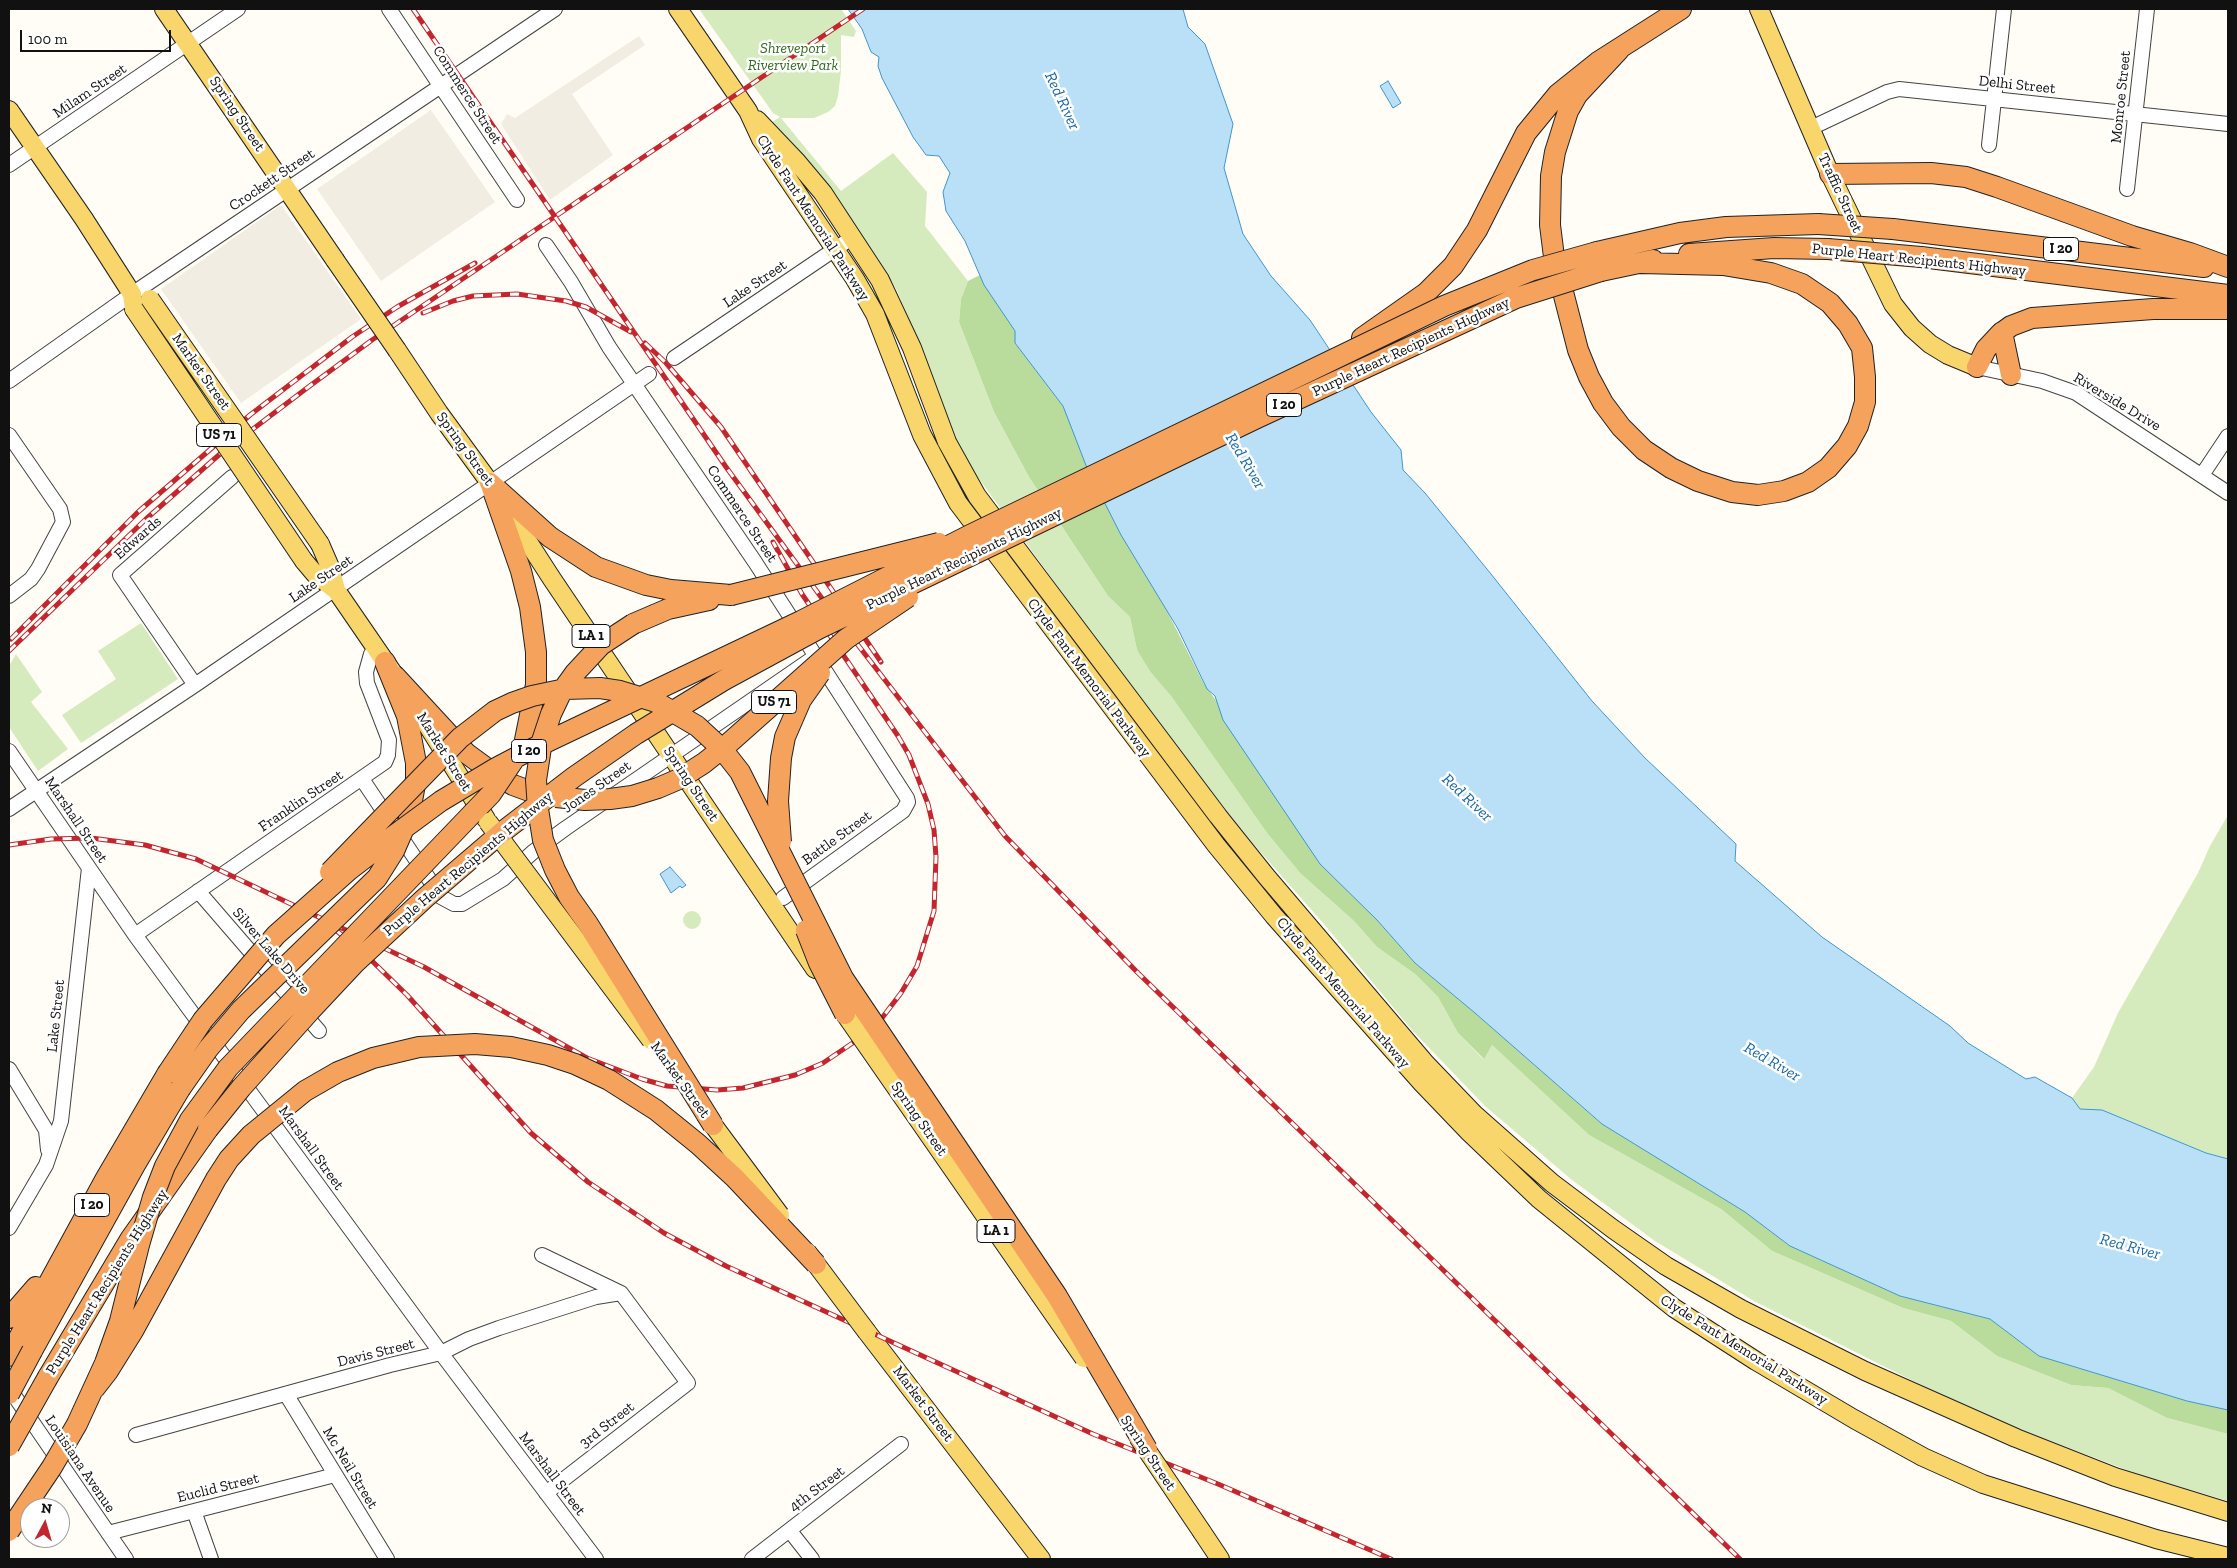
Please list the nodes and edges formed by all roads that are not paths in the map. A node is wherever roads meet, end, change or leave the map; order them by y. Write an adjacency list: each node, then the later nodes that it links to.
1 (164, 9): 10 (main road, Spring Street)
2 (238, 9): 10 (street, Milam Street)
3 (389, 9): 12 (street, Commerce Street)
4 (555, 9): 12 (street, Crockett Street)
5 (678, 9): 15 (main road, Clyde Fant Memorial Parkway)
6 (1681, 9): 11 (highway)
7 (1759, 9): 18 (main road, Traffic Street)
8 (2004, 9): 13 (street)
9 (2147, 9): 16 (street, Monroe Street)
10 (188, 44): 20 (street, Milam Street); 24 (main road, Spring Street)
11 (1619, 50): 29 (highway); 36 (highway, bridge)
12 (441, 87): 24 (street, Crockett Street); 25 (street, Commerce Street)
13 (1994, 98): 16 (street, Delhi Street); 18 (street, Delhi Street); 19 (street)
14 (9, 110): 20 (main road, Market Street / US 71)
15 (748, 111): 26 (main road, Clyde Fant Memorial Parkway); 28 (main road, Clyde Fant Memorial Parkway)
16 (2136, 114): 17 (street, Delhi Street); 23 (street, Monroe Street)
17 (2228, 124)
18 (1811, 128): 22 (main road, Traffic Street)
19 (1989, 145)
20 (35, 148): 21 (street, Milam Street); 32 (main road, Market Street / US 71)
21 (9, 165)
22 (1830, 174): 30 (highway); 37 (main road, Traffic Street)
23 (2127, 188)
24 (287, 189): 32 (street, Crockett Street); 46 (main road, Spring Street, bridge)
25 (517, 200)
26 (853, 237): 28 (street, Lake Street); 93 (main road, Clyde Fant Memorial Parkway)
27 (546, 244): 41 (street, Commerce Street)
28 (836, 248): 35 (street, Lake Street); 97 (main road, Clyde Fant Memorial Parkway)
29 (1640, 263): 31 (highway, Purple Heart Recipients Highway / I 20, bridge); 48 (highway, Purple Heart Recipients Highway / I 20, bridge)
30 (2228, 268): 36 (highway, Purple Heart Recipients Highway / I 20, bridge)
31 (2228, 296)
32 (133, 302): 40 (street, Crockett Street); 49 (main road, Market Street / US 71, bridge); 49 (main road, Market Street / US 71, bridge)
33 (2228, 309): 34 (highway)
34 (2002, 332): 37 (highway); 39 (highway)
35 (674, 358)
36 (1325, 362): 48 (highway, Purple Heart Recipients Highway / I 20, bridge)
37 (1977, 367): 39 (street, Riverside Drive)
38 (650, 374): 41 (street, Lake Street)
39 (2011, 375): 44 (street, Riverside Drive)
40 (9, 381)
41 (634, 385): 46 (street, Lake Street); 53 (street, Commerce Street)
42 (9, 435): 51 (street)
43 (2228, 436): 44 (street)
44 (2202, 475): 47 (street, Riverside Drive)
45 (232, 477): 55 (street, Edwards)
46 (490, 483): 49 (street, Lake Street); 50 (highway); 57 (main road, Spring Street / LA 1); 83 (highway, bridge)
47 (2228, 493)
48 (972, 544): 50 (highway, bridge); 52 (highway, US 71, bridge); 66 (highway, Purple Heart Recipients Highway / I 20, bridge); 88 (highway, Purple Heart Recipients Highway / I 20, bridge)
49 (336, 590): 54 (main road, Market Street / US 71); 55 (street, Lake Street)
50 (731, 595): 71 (highway, bridge)
51 (9, 596)
52 (871, 623): 54 (highway, US 71, bridge); 67 (highway, bridge)
53 (814, 657): 57 (street, Jones Street); 60 (street, Commerce Street)
54 (385, 662): 58 (street, Franklin Street); 70 (highway, bridge); 71 (main road, Market Street, bridge)
55 (195, 685): 59 (street, Lake Street)
56 (9, 750): 59 (street, Marshall Street)
57 (672, 755): 58 (street, Jones Street); 67 (main road, Spring Street / LA 1, bridge)
58 (362, 779): 63 (street, Franklin Street)
59 (36, 791): 61 (street, Lake Street); 62 (street, Marshall Street)
60 (908, 802): 64 (street, Battle Street)
61 (9, 808)
62 (89, 868): 65 (street, Marshall Street); 72 (street, Lake Street)
63 (198, 892): 65 (street, Franklin Street); 68 (street, Silver Lake Drive)
64 (783, 898)
65 (135, 935): 80 (street, Marshall Street)
66 (276, 935): 70 (highway, Purple Heart Recipients Highway / I 20, bridge); 89 (highway, bridge)
67 (845, 1014): 89 (main road, Spring Street / LA 1, bridge)
68 (318, 1031)
69 (9, 1069): 72 (street)
70 (174, 1081): 73 (highway, Purple Heart Recipients Highway / I 20); 79 (highway)
71 (713, 1124): 76 (main road, Market Street, bridge)
72 (46, 1165): 74 (street, Lake Street)
73 (94, 1203): 78 (highway); 79 (highway, Purple Heart Recipients Highway / I 20)
74 (9, 1228)
75 (542, 1255): 77 (street)
76 (816, 1264): 83 (highway, bridge); 104 (main road, Market Street, bridge)
77 (621, 1293): 80 (street, Davis Street); 91 (street, 3rd Street)
78 (13, 1315)
79 (25, 1344): 81 (highway, Purple Heart Recipients Highway / I 20); 84 (highway, bridge)
80 (441, 1353): 85 (street, Davis Street); 91 (street, Marshall Street)
81 (9, 1356)
82 (9, 1388): 96 (street, Louisiana Avenue)
83 (94, 1389): 94 (highway, bridge)
84 (9, 1394)
85 (286, 1394): 86 (street, Davis Street); 90 (street, Mc Neil Street)
86 (136, 1435)
87 (901, 1444): 95 (street, 4th Street)
88 (9, 1446)
89 (1147, 1449): 105 (main road, Spring Street / LA 1, bridge)
90 (336, 1475): 92 (street, Euclid Street); 100 (street, Mc Neil Street)
91 (546, 1492): 101 (street, Marshall Street)
92 (194, 1511): 96 (street, Euclid Street); 99 (street)
93 (2228, 1512)
94 (9, 1531)
95 (790, 1531): 102 (street, 4th Street); 103 (street)
96 (108, 1533): 98 (street, Louisiana Avenue)
97 (2228, 1558)
98 (126, 1559)
99 (210, 1559)
100 (387, 1559)
101 (596, 1559)
102 (752, 1559)
103 (812, 1559)
104 (1041, 1559)
105 (1220, 1559)

